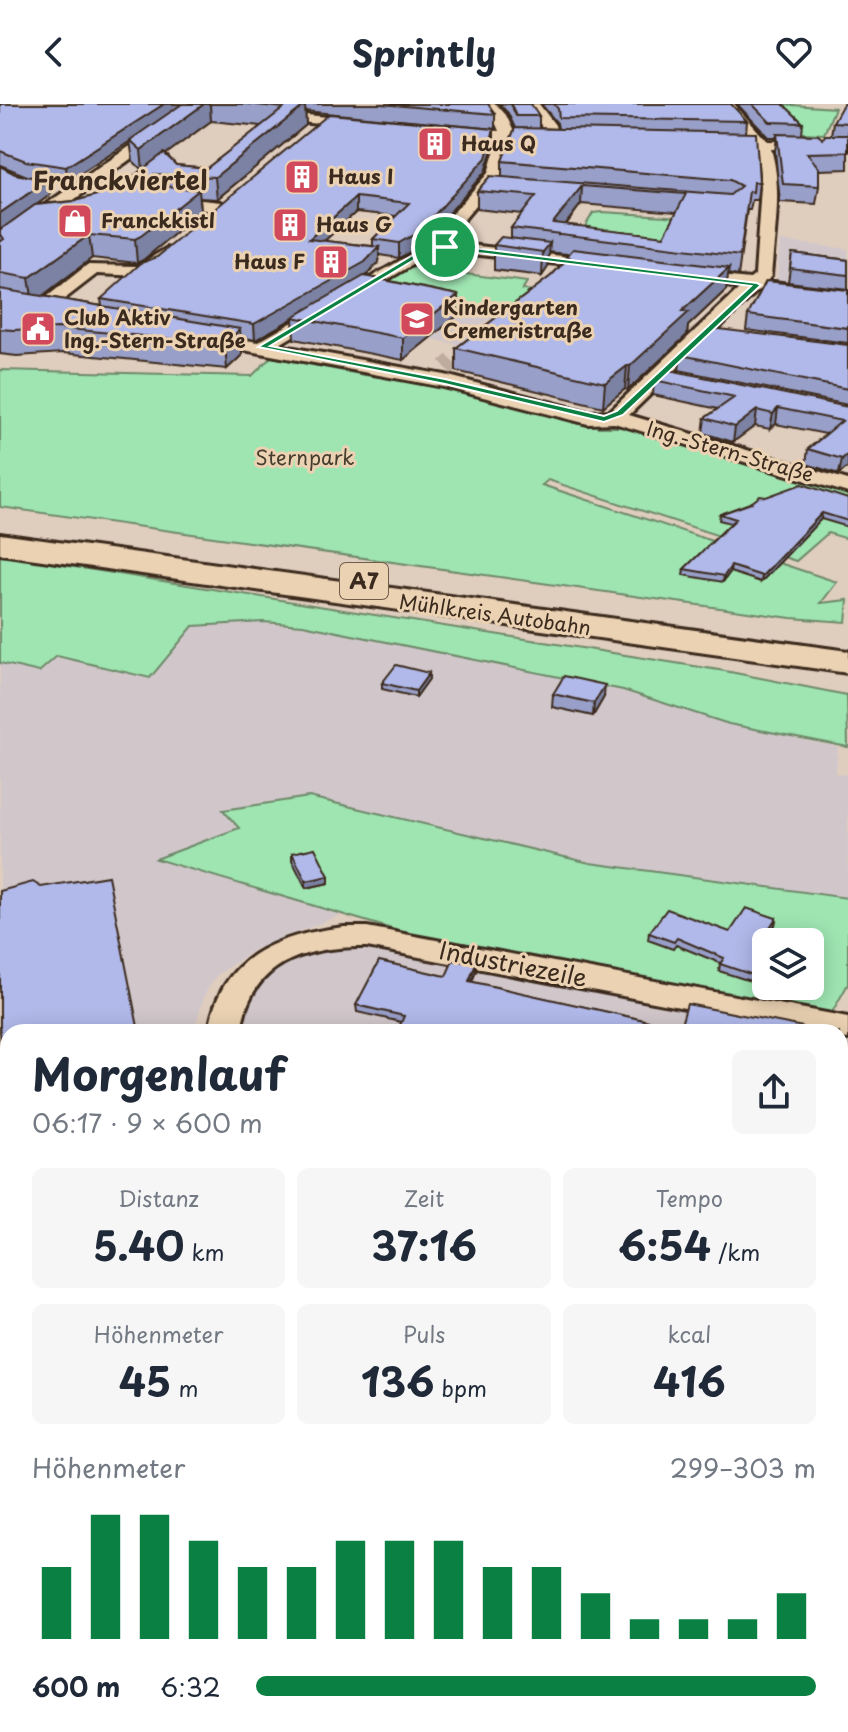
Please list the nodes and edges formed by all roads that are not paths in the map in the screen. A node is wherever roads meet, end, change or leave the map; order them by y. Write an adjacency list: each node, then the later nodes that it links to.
1 (532, 104): 12 (street)
2 (726, 104): 14 (street)
3 (197, 106): 5 (street); 16 (street)
4 (493, 107): 7 (street); 12 (street)
5 (220, 110)
6 (248, 113): 8 (street)
7 (462, 117)
8 (325, 120): 9 (street); 11 (street)
9 (371, 125)
10 (434, 130): 12 (street)
11 (309, 134)
12 (506, 137): 19 (street)
13 (696, 143): 14 (street)
14 (762, 145): 15 (street); 26 (street)
15 (848, 146)
16 (112, 164): 17 (street); 21 (street)
17 (133, 171)
18 (515, 175): 19 (street)
19 (494, 182): 31 (street)
20 (46, 187): 21 (street)
21 (74, 191): 28 (street)
22 (235, 196): 24 (street)
23 (163, 201): 24 (street)
24 (221, 207): 29 (street)
25 (750, 208): 26 (street)
26 (768, 209): 35 (street)
27 (72, 217): 28 (street)
28 (34, 219): 32 (street)
29 (208, 219)
30 (179, 242): 38 (street)
31 (433, 245): 33 (street); 43 (street)
32 (0, 248)
33 (629, 269)
34 (664, 273): 35 (street)
35 (757, 285): 36 (street); 40 (street)
36 (848, 297)
37 (14, 307): 38 (street)
38 (38, 311): 39 (street)
39 (70, 316)
40 (705, 333): 42 (street); 44 (street)
41 (188, 335): 43 (street, Ing.-Stern-Straße)
42 (729, 336)
43 (262, 347): 46 (street, Ing.-Stern-Straße)
44 (661, 375): 45 (street); 46 (street)
45 (682, 379)
46 (615, 417): 47 (street, Ing.-Stern-Straße)
47 (848, 487)
48 (0, 530): 51 (highway, Mühlkreis Autobahn / A7)
49 (0, 544): 50 (highway, Mühlkreis Autobahn / A7)
50 (505, 616): 54 (highway, Mühlkreis Autobahn / A7); 55 (highway)
51 (678, 623): 52 (highway); 53 (highway, Mühlkreis Autobahn / A7)
52 (848, 632)
53 (848, 646)
54 (848, 662)
55 (848, 686)
56 (226, 1024): 57 (street, Industriezeile)
57 (827, 1024)

